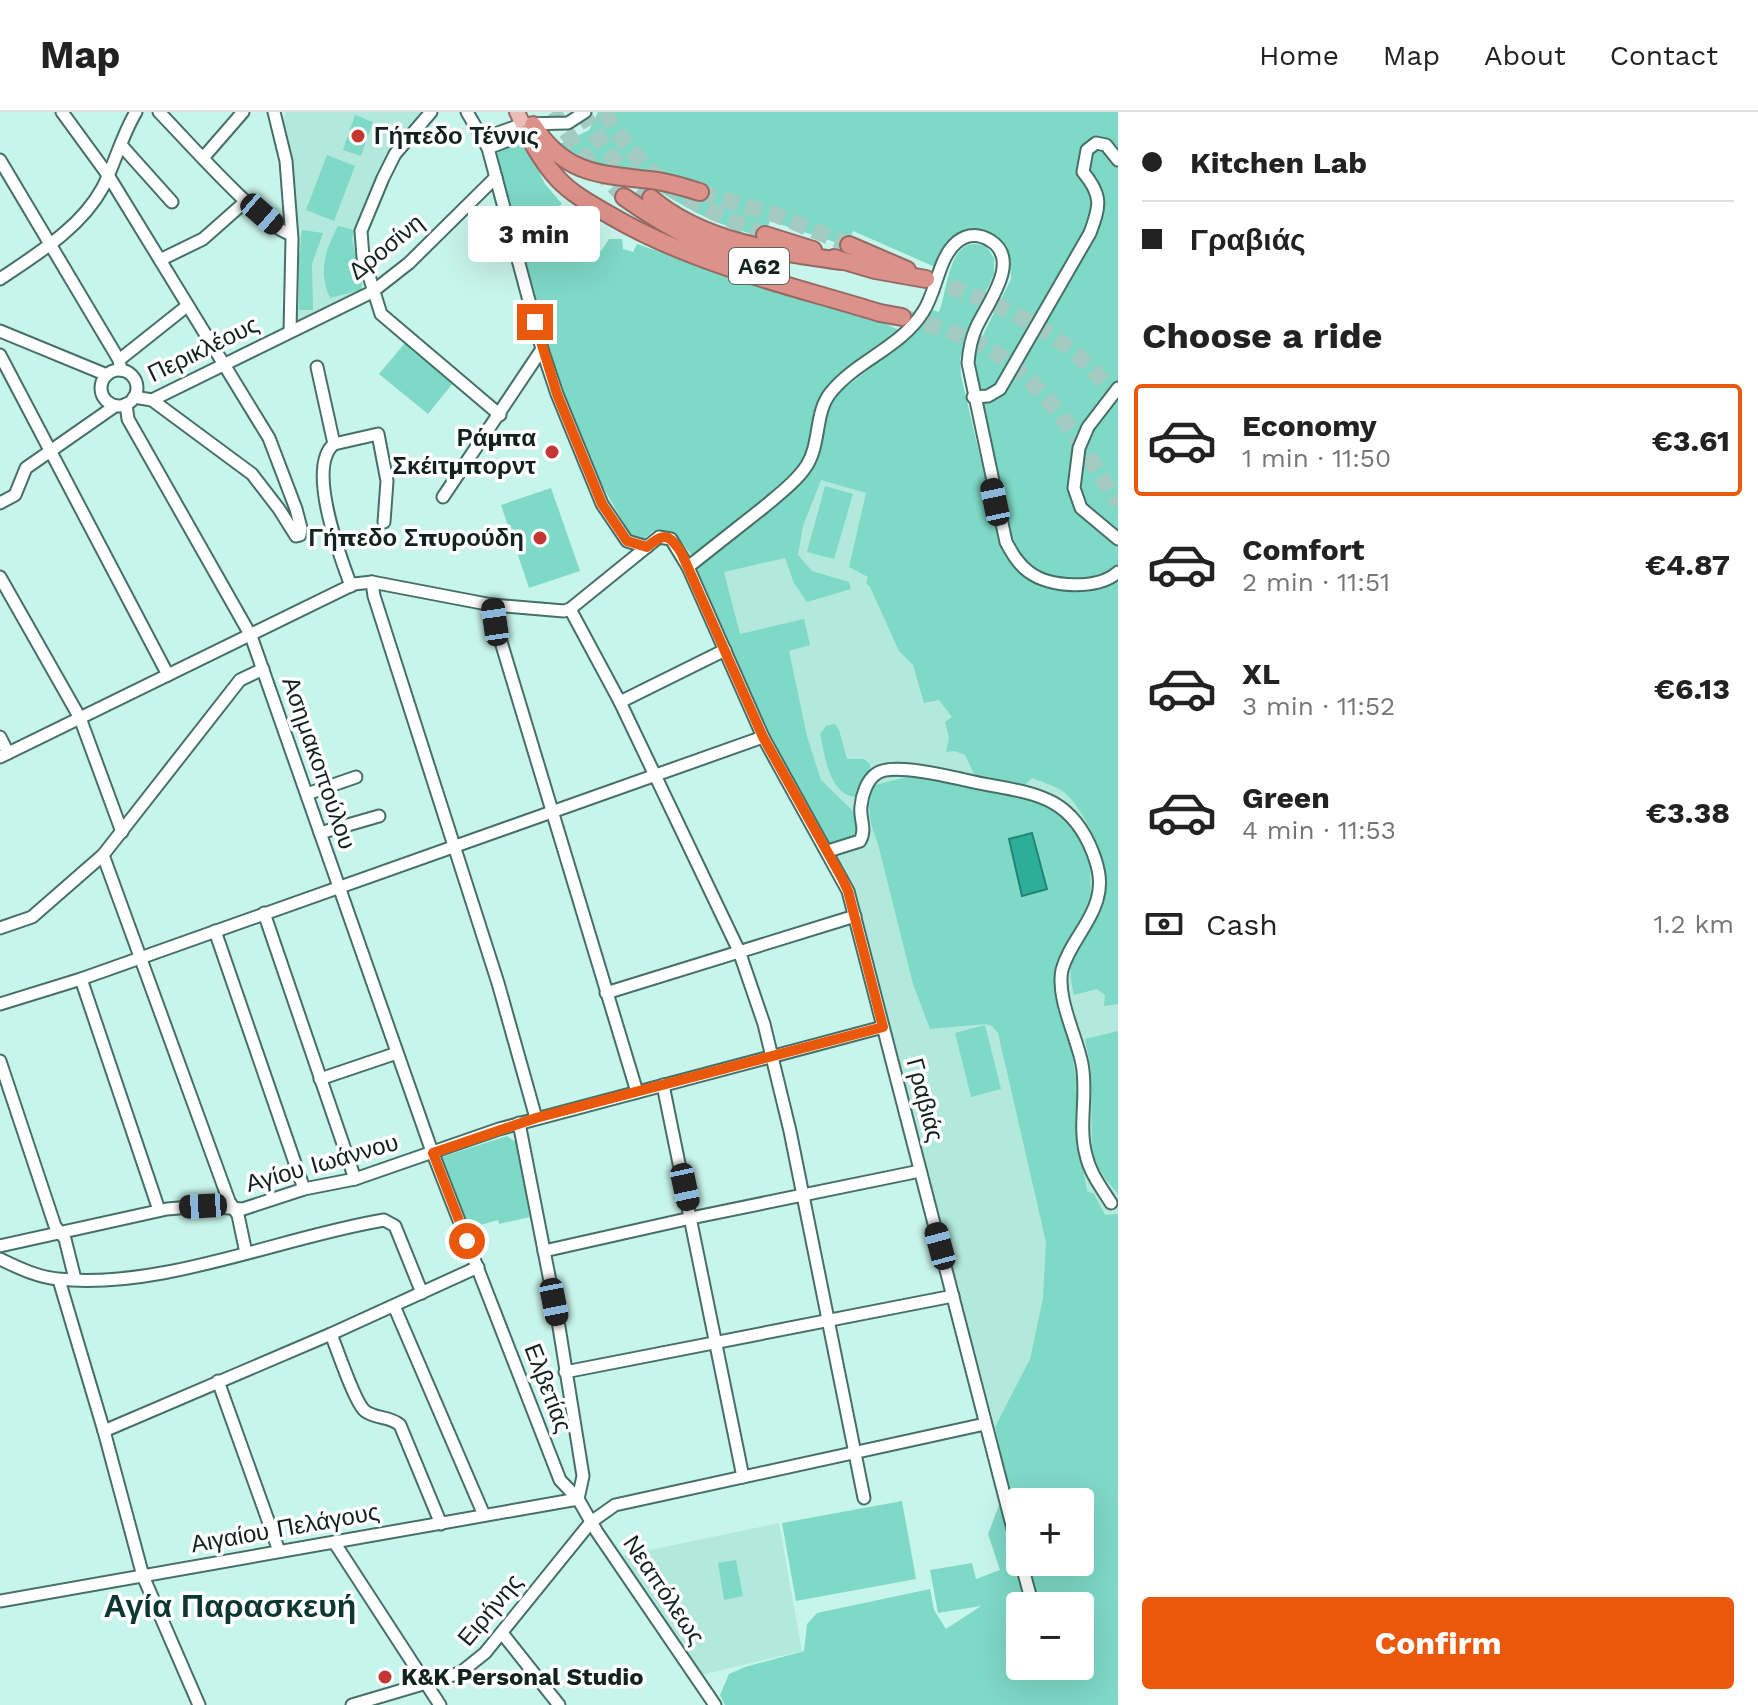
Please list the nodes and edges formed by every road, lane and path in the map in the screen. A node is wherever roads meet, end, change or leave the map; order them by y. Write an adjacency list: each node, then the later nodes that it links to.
1 (62, 112): 15 (street)
2 (136, 112): 11 (street)
3 (159, 112): 12 (street)
4 (243, 112): 12 (street)
5 (274, 112): 22 (street)
6 (431, 112): 29 (street)
7 (467, 112): 10 (street)
8 (585, 112): 9 (street)
9 (525, 121): 10 (street); 17 (highway); 18 (highway, Α62)
10 (486, 143): 16 (street)
11 (121, 145): 15 (street); 21 (street)
12 (203, 158): 20 (street)
13 (0, 160): 24 (street)
14 (1118, 160): 40 (street)
15 (108, 175): 24 (street); 26 (street)
16 (496, 177): 29 (street, Δροσίνη); 33 (street)
17 (700, 192)
18 (624, 197)
19 (651, 198): 27 (highway)
20 (246, 201): 22 (street); 26 (street)
21 (172, 202)
22 (291, 234): 32 (street)
23 (765, 235): 27 (highway, Α62)
24 (52, 243): 28 (street); 36 (street)
25 (849, 245): 27 (highway, Α62)
26 (160, 260): 30 (street)
27 (841, 261)
28 (0, 279)
29 (372, 292): 32 (street, Δροσίνη); 43 (street)
30 (187, 306): 35 (street); 36 (street)
31 (0, 331): 38 (street)
32 (290, 331): 35 (street, Περικλέους)
33 (542, 349): 43 (street); 50 (street)
34 (0, 355): 45 (street)
35 (224, 363): 41 (street, Περικλέους); 41 (street)
36 (120, 365): 38 (street); 42 (street)
37 (317, 367): 44 (street)
38 (107, 375): 42 (street)
39 (1118, 388): 49 (street)
40 (973, 397): 51 (street); 52 (street)
41 (152, 400): 42 (street, Περικλέους)
42 (125, 402): 45 (street); 58 (street, Ασημακοπούλου)
43 (500, 415): 46 (street)
44 (334, 444): 48 (street); 55 (street)
45 (52, 451): 47 (street); 61 (street)
46 (443, 497)
47 (0, 503)
48 (384, 522)
49 (1118, 539)
50 (647, 547): 51 (street, Γραβιάς); 57 (street)
51 (688, 567): 59 (street, Γραβιάς)
52 (1118, 572)
53 (0, 577): 63 (street)
54 (372, 582): 55 (street); 56 (street); 74 (street)
55 (351, 586): 58 (street)
56 (492, 605): 57 (street); 70 (street)
57 (570, 609): 62 (street)
58 (251, 636): 60 (street, Ασημακοπούλου); 61 (street)
59 (725, 650): 62 (street); 65 (street, Γραβιάς)
60 (263, 669): 69 (street, Ασημακοπούλου); 72 (street)
61 (168, 675): 63 (street)
62 (620, 702): 67 (street)
63 (80, 718): 66 (street); 72 (street)
64 (0, 737): 66 (street)
65 (763, 737): 67 (street); 75 (street, Γραβιάς)
66 (4, 755)
67 (656, 776): 70 (street); 82 (street)
68 (356, 777): 69 (street)
69 (307, 794): 73 (street, Ασημακοπούλου)
70 (551, 813): 74 (street); 85 (street)
71 (379, 816): 73 (street)
72 (122, 832): 76 (street)
73 (320, 833): 77 (street, Ασημακοπούλου)
74 (455, 847): 77 (street); 94 (street)
75 (828, 851): 79 (street, Γραβιάς); 101 (street)
76 (103, 855): 80 (street); 83 (street)
77 (339, 887): 78 (street); 88 (street, Ασημακοπούλου)
78 (264, 913): 81 (street); 91 (street)
79 (855, 916): 82 (street); 87 (street, Γραβιάς)
80 (0, 928)
81 (215, 931): 83 (street); 99 (street)
82 (739, 951): 85 (street); 89 (street)
83 (141, 957): 84 (street); 102 (street)
84 (81, 979): 86 (street); 103 (street)
85 (606, 993): 93 (street)
86 (0, 1004)
87 (883, 1027): 89 (street, Αγίου Ιωάννου); 97 (street, Γραβιάς)
88 (397, 1053): 91 (street); 96 (street, Ασημακοπούλου)
89 (772, 1056): 92 (street, Αγίου Ιωάννου); 100 (street)
90 (0, 1061): 105 (street)
91 (320, 1079): 98 (street)
92 (663, 1085): 93 (street, Αγίου Ιωάννου); 104 (street)
93 (637, 1092): 94 (street, Αγίου Ιωάννου)
94 (536, 1118): 95 (street, Αγίου Ιωάννου)
95 (519, 1123): 96 (street, Αγίου Ιωάννου); 107 (street)
96 (433, 1153): 98 (street, Αγίου Ιωάννου); 110 (street, Ελβετίας)
97 (920, 1171): 100 (street); 114 (street, Γραβιάς)
98 (355, 1179): 99 (street, Αγίου Ιωάννου)
99 (304, 1189): 102 (street, Αγίου Ιωάννου)
100 (802, 1194): 104 (street); 116 (street)
101 (1111, 1203)
102 (234, 1208): 103 (street, Αγίου Ιωάννου); 108 (street)
103 (159, 1210): 105 (street, Αγίου Ιωάννου)
104 (691, 1218): 107 (street); 118 (street)
105 (60, 1233): 106 (street, Αγίου Ιωάννου); 111 (street)
106 (0, 1246)
107 (544, 1251): 119 (street)
108 (246, 1253): 111 (street); 113 (street)
109 (0, 1259): 112 (street)
110 (478, 1267): 113 (street); 126 (street, Ελβετίας)
111 (75, 1279): 112 (street)
112 (59, 1280): 122 (street)
113 (422, 1293): 115 (street)
114 (953, 1296): 116 (street); 121 (street, Γραβιάς)
115 (394, 1306): 117 (street); 128 (street)
116 (827, 1322): 118 (street); 123 (street)
117 (331, 1334): 120 (street); 130 (street)
118 (716, 1342): 119 (street); 124 (street)
119 (565, 1372): 126 (street)
120 (218, 1381): 122 (street); 132 (street)
121 (985, 1424): 123 (street); 127 (street, Γραβιάς)
122 (104, 1431): 133 (street)
123 (855, 1452): 124 (street); 125 (street)
124 (743, 1477): 129 (street)
125 (864, 1498)
126 (578, 1499): 128 (street, Αιγαίου Πελάγους); 129 (street, Νεαπόλεως)
127 (1006, 1503)
128 (484, 1515): 130 (street, Αιγαίου Πελάγους)
129 (591, 1522): 135 (street, Ειρήνης); 141 (street, Νεαπόλεως)
130 (441, 1524): 131 (street, Αιγαίου Πελάγους)
131 (334, 1542): 132 (street, Αιγαίου Πελάγους); 136 (street)
132 (279, 1551): 133 (street, Αιγαίου Πελάγους)
133 (143, 1576): 134 (street, Αιγαίου Πελάγους); 137 (street)
134 (0, 1601)
135 (502, 1633): 136 (street, Ειρήνης); 140 (street)
136 (427, 1683): 138 (street, Ειρήνης); 139 (street)
137 (199, 1705)
138 (352, 1705)
139 (440, 1705)
140 (559, 1705)
141 (715, 1705)

